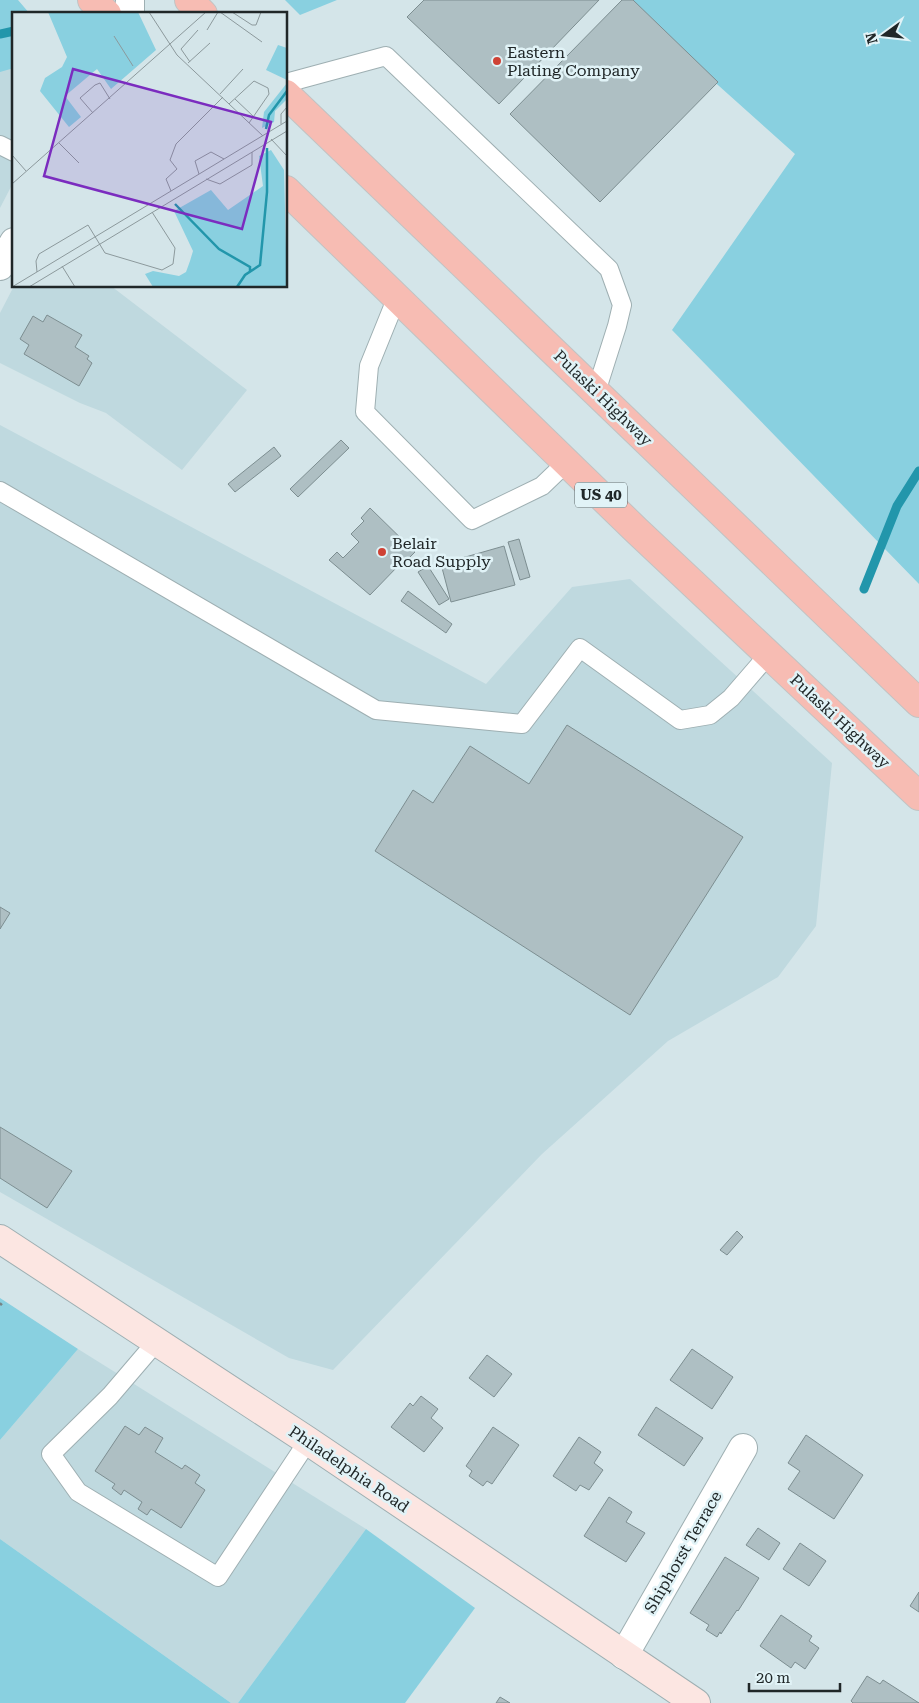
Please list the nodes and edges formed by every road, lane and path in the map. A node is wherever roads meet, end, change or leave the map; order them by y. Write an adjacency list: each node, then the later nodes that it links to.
1 (92, 0): 3 (highway)
2 (189, 0): 4 (highway)
3 (104, 12)
4 (201, 12)
5 (288, 82): 13 (lane)
6 (288, 96): 13 (highway, Pulaski Highway)
7 (0, 145): 8 (lane)
8 (12, 151)
9 (288, 192): 12 (highway, Pulaski Highway / US 40)
10 (12, 245): 11 (street)
11 (0, 266)
12 (397, 297): 14 (highway, Pulaski Highway / US 40); 14 (lane)
13 (596, 392): 17 (highway, Pulaski Highway)
14 (567, 462): 16 (highway, Pulaski Highway / US 40)
15 (0, 491): 16 (lane)
16 (769, 654): 18 (highway, Pulaski Highway / US 40)
17 (919, 703)
18 (919, 796)
19 (0, 1239): 22 (main road, Philadelphia Road)
20 (4, 1301): 21 (path)
21 (0, 1306)
22 (156, 1341): 23 (main road, Philadelphia Road); 23 (lane)
23 (308, 1441): 25 (main road, Philadelphia Road)
24 (743, 1448): 25 (street, Shiphorst Terrace)
25 (624, 1655): 26 (main road, Philadelphia Road)
26 (696, 1703)

